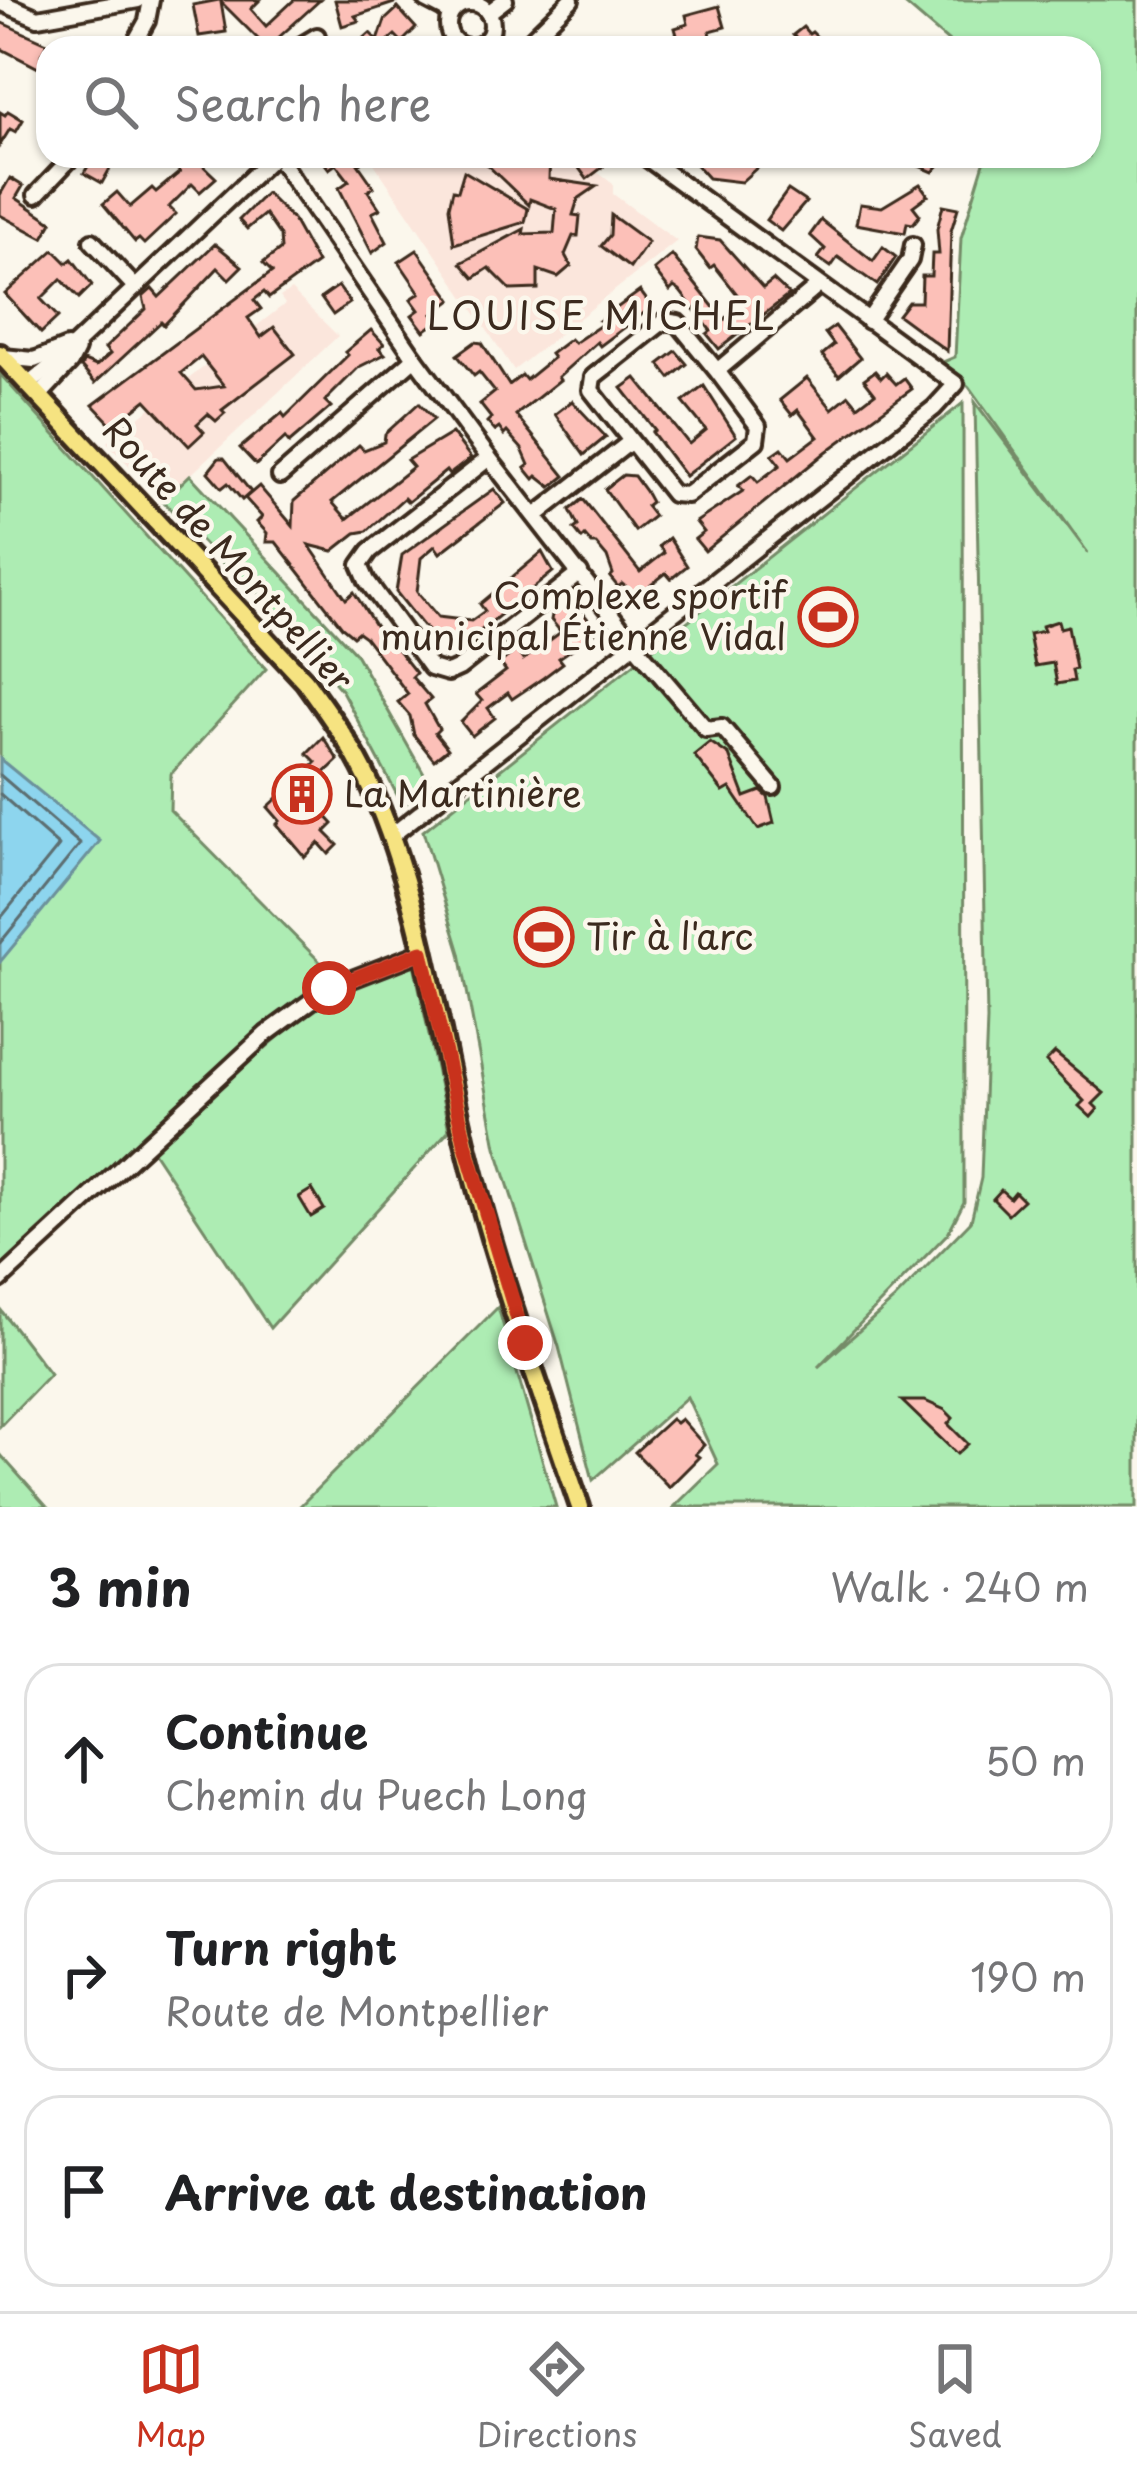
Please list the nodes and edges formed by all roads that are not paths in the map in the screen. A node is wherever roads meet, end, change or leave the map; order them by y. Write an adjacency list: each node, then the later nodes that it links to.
1 (138, 0): 6 (street)
2 (151, 0): 10 (street)
3 (426, 0): 8 (street)
4 (505, 0): 9 (street)
5 (571, 0): 13 (street)
6 (1, 1)
7 (468, 2): 8 (street); 9 (street)
8 (451, 13): 11 (street)
9 (488, 13): 12 (street)
10 (139, 36)
11 (451, 36)
12 (493, 36)
13 (535, 36)
14 (62, 168): 18 (street)
15 (263, 168): 21 (street)
16 (284, 168): 26 (street)
17 (666, 168): 22 (street)
18 (36, 195)
19 (92, 241): 21 (street)
20 (913, 245): 23 (street)
21 (135, 286): 24 (street)
22 (818, 286): 23 (street); 28 (street)
23 (868, 321): 36 (street)
24 (81, 338): 25 (street); 27 (street); 29 (street)
25 (2, 355): 29 (main road, Route de Montpellier)
26 (415, 358): 32 (street); 33 (street)
27 (70, 363): 29 (street); 30 (street)
28 (717, 371): 31 (street); 31 (street)
29 (34, 391): 30 (main road, Route de Montpellier)
30 (53, 412): 38 (main road, Route de Montpellier)
31 (630, 442): 34 (street)
32 (489, 458): 34 (street); 35 (street)
33 (280, 476)
34 (535, 516): 35 (street)
35 (580, 573): 36 (street)
36 (634, 644): 37 (street); 38 (street)
37 (773, 787)
38 (391, 836): 39 (main road, Route de Montpellier)
39 (422, 952): 40 (street); 41 (main road, Route de Montpellier)
40 (0, 1280)
41 (580, 1507)

